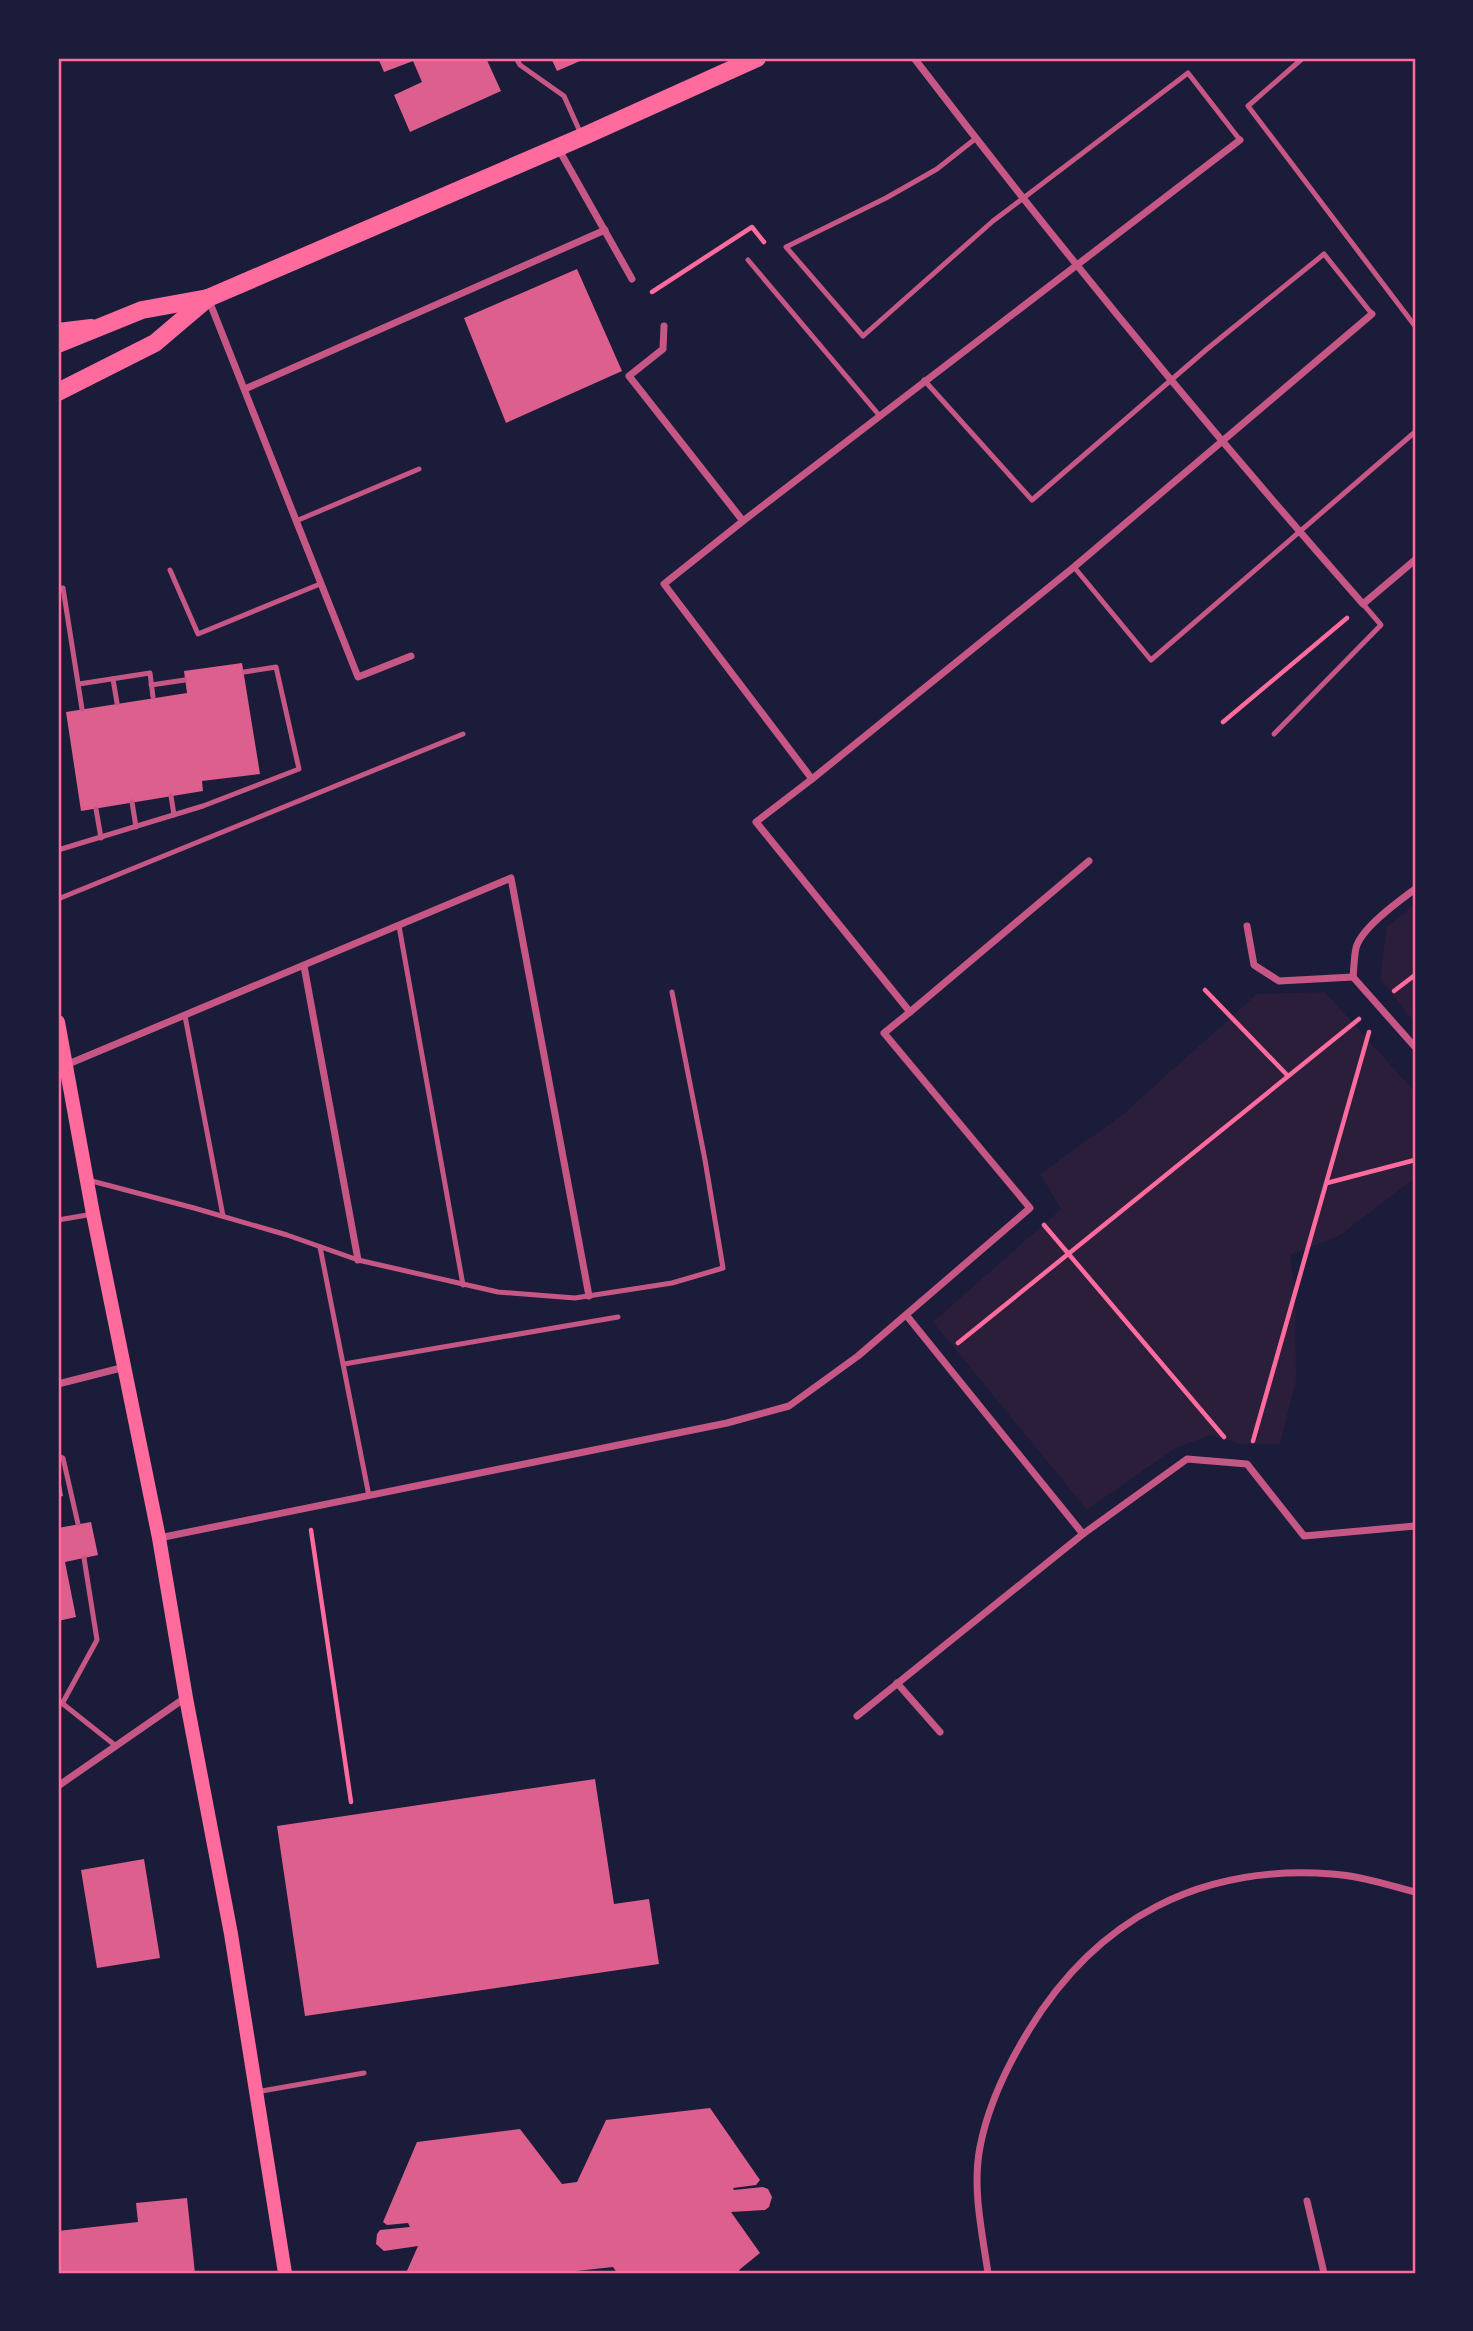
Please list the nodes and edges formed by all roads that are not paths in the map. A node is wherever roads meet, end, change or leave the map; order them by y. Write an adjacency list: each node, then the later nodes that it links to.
1 (516, 58): 5 (lane)
2 (757, 58): 5 (main road)
3 (914, 58): 6 (street)
4 (1303, 58): 18 (lane)
5 (582, 137): 8 (main road)
6 (975, 139): 9 (street); 9 (lane)
7 (1240, 140): 9 (lane); 12 (street)
8 (558, 148): 10 (street); 14 (main road)
9 (1023, 198): 12 (street)
10 (605, 230): 13 (street); 23 (street)
11 (748, 260): 25 (lane)
12 (1077, 266): 21 (street); 22 (street)
13 (632, 279)
14 (208, 298): 16 (main road); 23 (street); 24 (main road)
15 (1372, 314): 22 (lane); 27 (street)
16 (108, 323): 19 (main road); 20 (main road)
17 (663, 326): 30 (street)
18 (1415, 326)
19 (58, 330)
20 (58, 344)
21 (924, 380): 22 (lane); 25 (street)
22 (1171, 381): 27 (street)
23 (245, 389): 29 (street)
24 (58, 392)
25 (879, 415): 30 (street)
26 (1415, 432): 31 (lane)
27 (1222, 441): 31 (street); 33 (street)
28 (419, 469): 29 (lane)
29 (296, 521): 35 (street)
30 (743, 521): 49 (street)
31 (1300, 532): 33 (lane); 37 (street)
32 (1415, 560): 37 (street)
33 (1074, 567): 49 (street)
34 (170, 570): 35 (lane)
35 (320, 584): 38 (street)
36 (58, 589): 42 (lane)
37 (1363, 604): 48 (lane)
38 (411, 656)
39 (244, 672): 53 (lane)
40 (113, 679): 42 (lane); 43 (lane); 45 (lane)
41 (185, 680): 43 (lane)
42 (79, 684): 46 (lane)
43 (151, 685): 44 (lane)
44 (153, 697)
45 (117, 703)
46 (82, 709)
47 (463, 734): 59 (lane)
48 (1274, 734)
49 (812, 779): 65 (street)
50 (171, 796): 53 (lane)
51 (132, 802): 54 (lane)
52 (96, 809): 55 (lane)
53 (174, 816): 54 (lane)
54 (135, 827): 55 (lane)
55 (101, 838): 56 (lane)
56 (58, 850)
57 (1089, 861): 65 (street)
58 (1415, 888): 63 (street)
59 (58, 899)
60 (399, 926): 62 (street); 76 (lane); 77 (street)
61 (1247, 926): 63 (street)
62 (304, 966): 66 (street); 75 (street)
63 (1353, 977): 68 (street)
64 (672, 992): 77 (lane)
65 (911, 1012): 78 (street)
66 (185, 1016): 69 (street); 72 (lane)
67 (58, 1022): 69 (main road)
68 (1415, 1048)
69 (65, 1066): 70 (main road)
70 (87, 1180): 71 (main road); 72 (lane)
71 (93, 1214): 73 (lane); 81 (main road)
72 (223, 1216): 74 (lane)
73 (58, 1220)
74 (320, 1247): 75 (lane); 80 (lane)
75 (358, 1260): 76 (lane)
76 (463, 1284): 77 (lane)
77 (589, 1296)
78 (906, 1316): 84 (street); 87 (street)
79 (618, 1317): 80 (lane)
80 (344, 1364): 84 (lane)
81 (125, 1367): 82 (street); 88 (main road)
82 (58, 1384)
83 (58, 1456): 85 (lane)
84 (369, 1496): 88 (street)
85 (78, 1524)
86 (1415, 1526): 87 (street)
87 (1083, 1534): 90 (street)
88 (159, 1538): 91 (main road)
89 (83, 1559): 92 (lane)
90 (897, 1683): 93 (street); 94 (street)
91 (186, 1698): 95 (street); 99 (main road)
92 (60, 1702): 95 (lane)
93 (857, 1716)
94 (940, 1732)
95 (116, 1746): 96 (street)
96 (58, 1786)
97 (1415, 1892): 102 (street)
98 (364, 2073): 99 (lane)
99 (256, 2092): 101 (main road)
100 (1307, 2201): 103 (street)
101 (285, 2273)
102 (988, 2273)
103 (1324, 2273)

